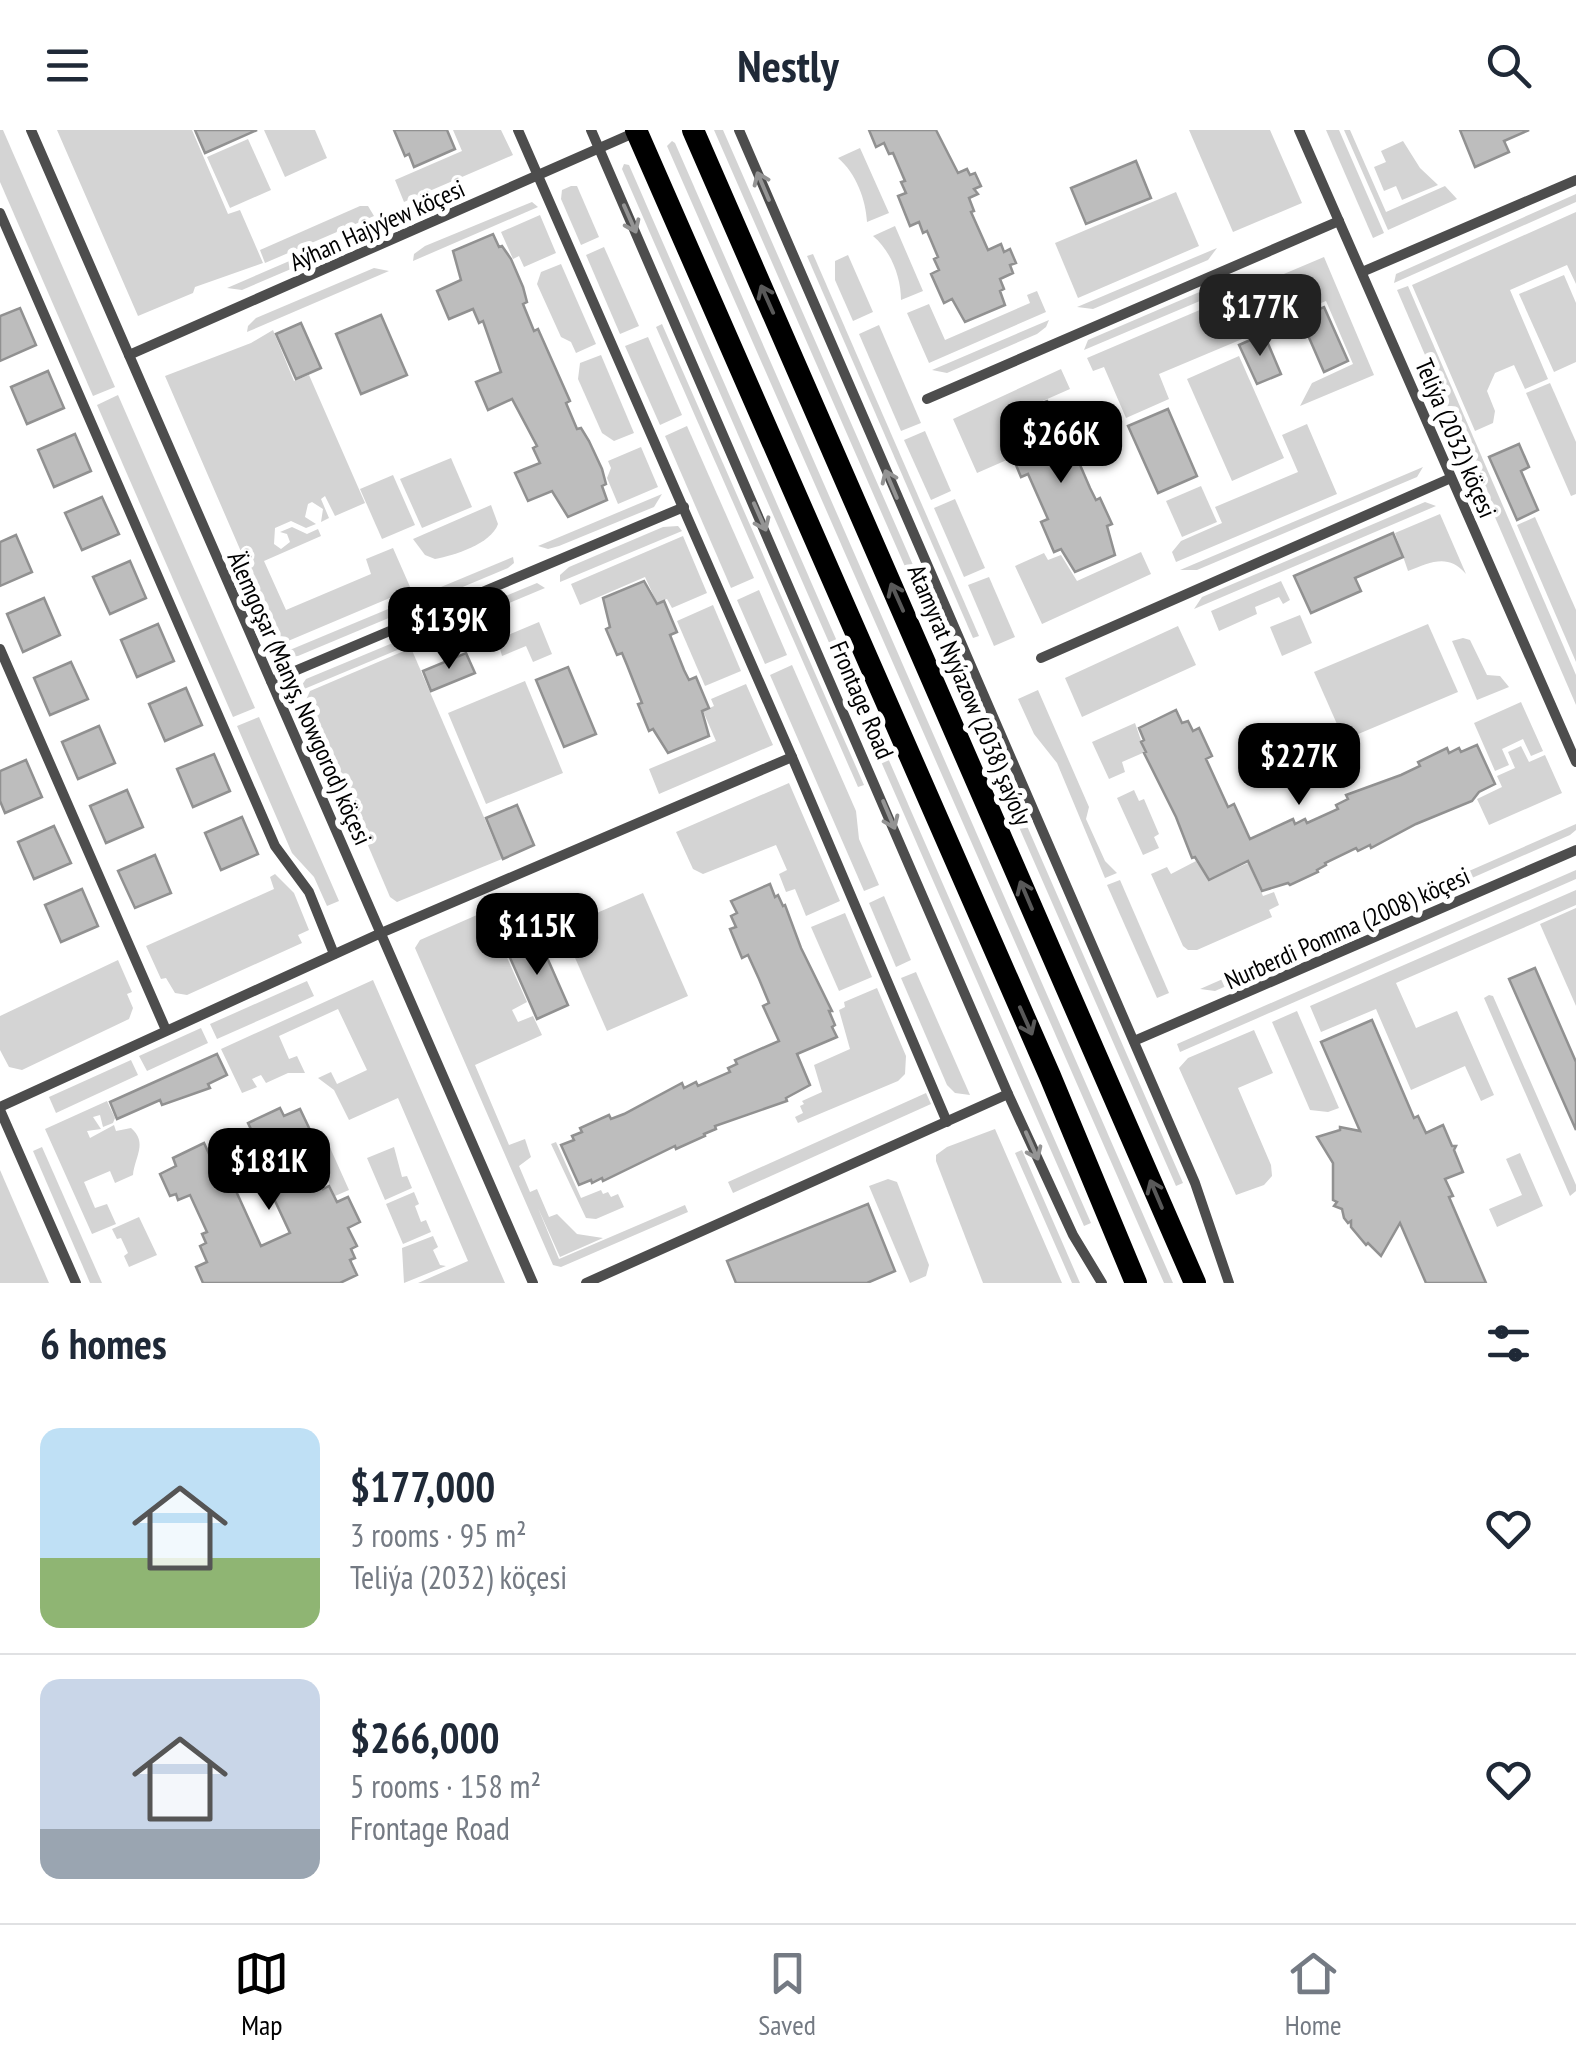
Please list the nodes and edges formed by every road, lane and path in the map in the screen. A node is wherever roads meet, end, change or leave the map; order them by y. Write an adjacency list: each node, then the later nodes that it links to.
1 (31, 130): 14 (street, Älemgoşar (Manyş, Nowgorod) köçesi)
2 (518, 130): 9 (street)
3 (591, 130): 8 (street, Frontage Road)
4 (693, 130): 36 (main road, Atamyrat Nyýazow (2038) şaýoly, one-way to 4)
5 (739, 130): 27 (street, one-way to 5)
6 (1299, 130): 12 (street, Teliýa (2032) köçesi)
7 (637, 131): 8 (street, Aýhan Hajyýew köçesi); 35 (main road, one-way to 35)
8 (599, 149): 9 (street, Aýhan Hajyýew köçesi); 28 (street, Frontage Road, one-way to 28)
9 (538, 177): 14 (street, Aýhan Hajyýew köçesi); 17 (street)
10 (1576, 180): 13 (street)
11 (0, 213): 25 (street)
12 (1340, 221): 13 (street, Teliýa (2032) köçesi); 15 (street)
13 (1362, 272): 16 (street, Teliýa (2032) köçesi)
14 (129, 356): 20 (street, Älemgoşar (Manyş, Nowgorod) köçesi)
15 (926, 399)
16 (1451, 478): 19 (street); 22 (street, Teliýa (2032) köçesi)
17 (684, 507): 20 (street); 21 (street)
18 (0, 649): 26 (street)
19 (1041, 658)
20 (270, 681): 24 (street, Älemgoşar (Manyş, Nowgorod) köçesi)
21 (792, 757): 24 (street); 30 (street)
22 (1576, 762)
23 (1576, 850): 27 (street, Nurberdi Pomma (2008) köçesi)
24 (382, 933): 25 (street); 32 (street, Älemgoşar (Manyş, Nowgorod) köçesi)
25 (334, 954): 26 (street)
26 (166, 1030): 29 (street)
27 (1134, 1041): 37 (street)
28 (1008, 1094): 30 (street); 34 (street, Frontage Road, one-way to 34)
29 (0, 1108): 31 (street)
30 (947, 1122): 33 (street)
31 (76, 1283)
32 (533, 1283)
33 (586, 1283)
34 (1102, 1283)
35 (1136, 1283)
36 (1195, 1283)
37 (1228, 1283)

